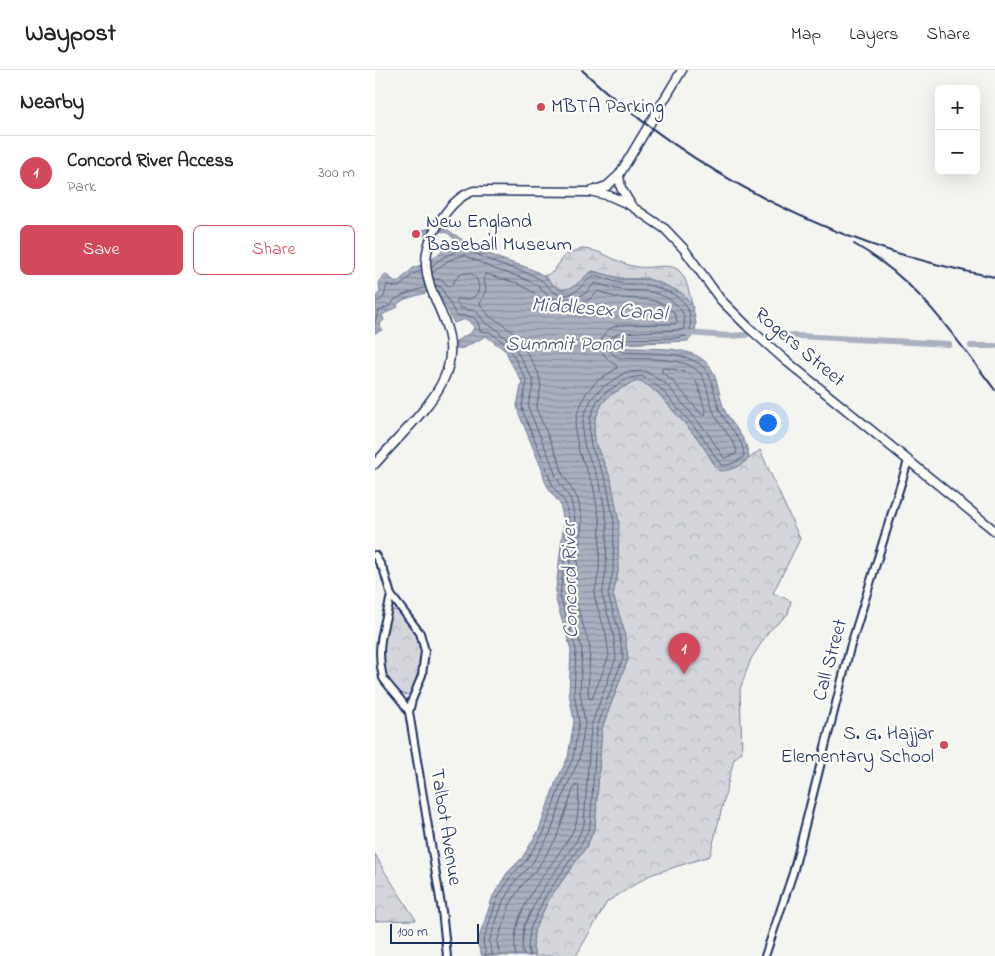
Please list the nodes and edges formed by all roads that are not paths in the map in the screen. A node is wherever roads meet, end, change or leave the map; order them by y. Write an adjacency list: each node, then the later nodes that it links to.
1 (682, 70): 2 (main road)
2 (619, 175): 3 (main road); 4 (main road)
3 (589, 192): 4 (main road, Rogers Street); 6 (main road)
4 (633, 206): 5 (main road, Rogers Street)
5 (908, 460): 7 (main road, Rogers Street); 12 (street, Call Street)
6 (375, 464)
7 (995, 531)
8 (375, 555): 9 (street, Talbot Avenue)
9 (391, 596): 10 (street, Talbot Avenue); 10 (street, Talbot Avenue)
10 (409, 712): 11 (street, Talbot Avenue)
11 (447, 956)
12 (765, 956)

